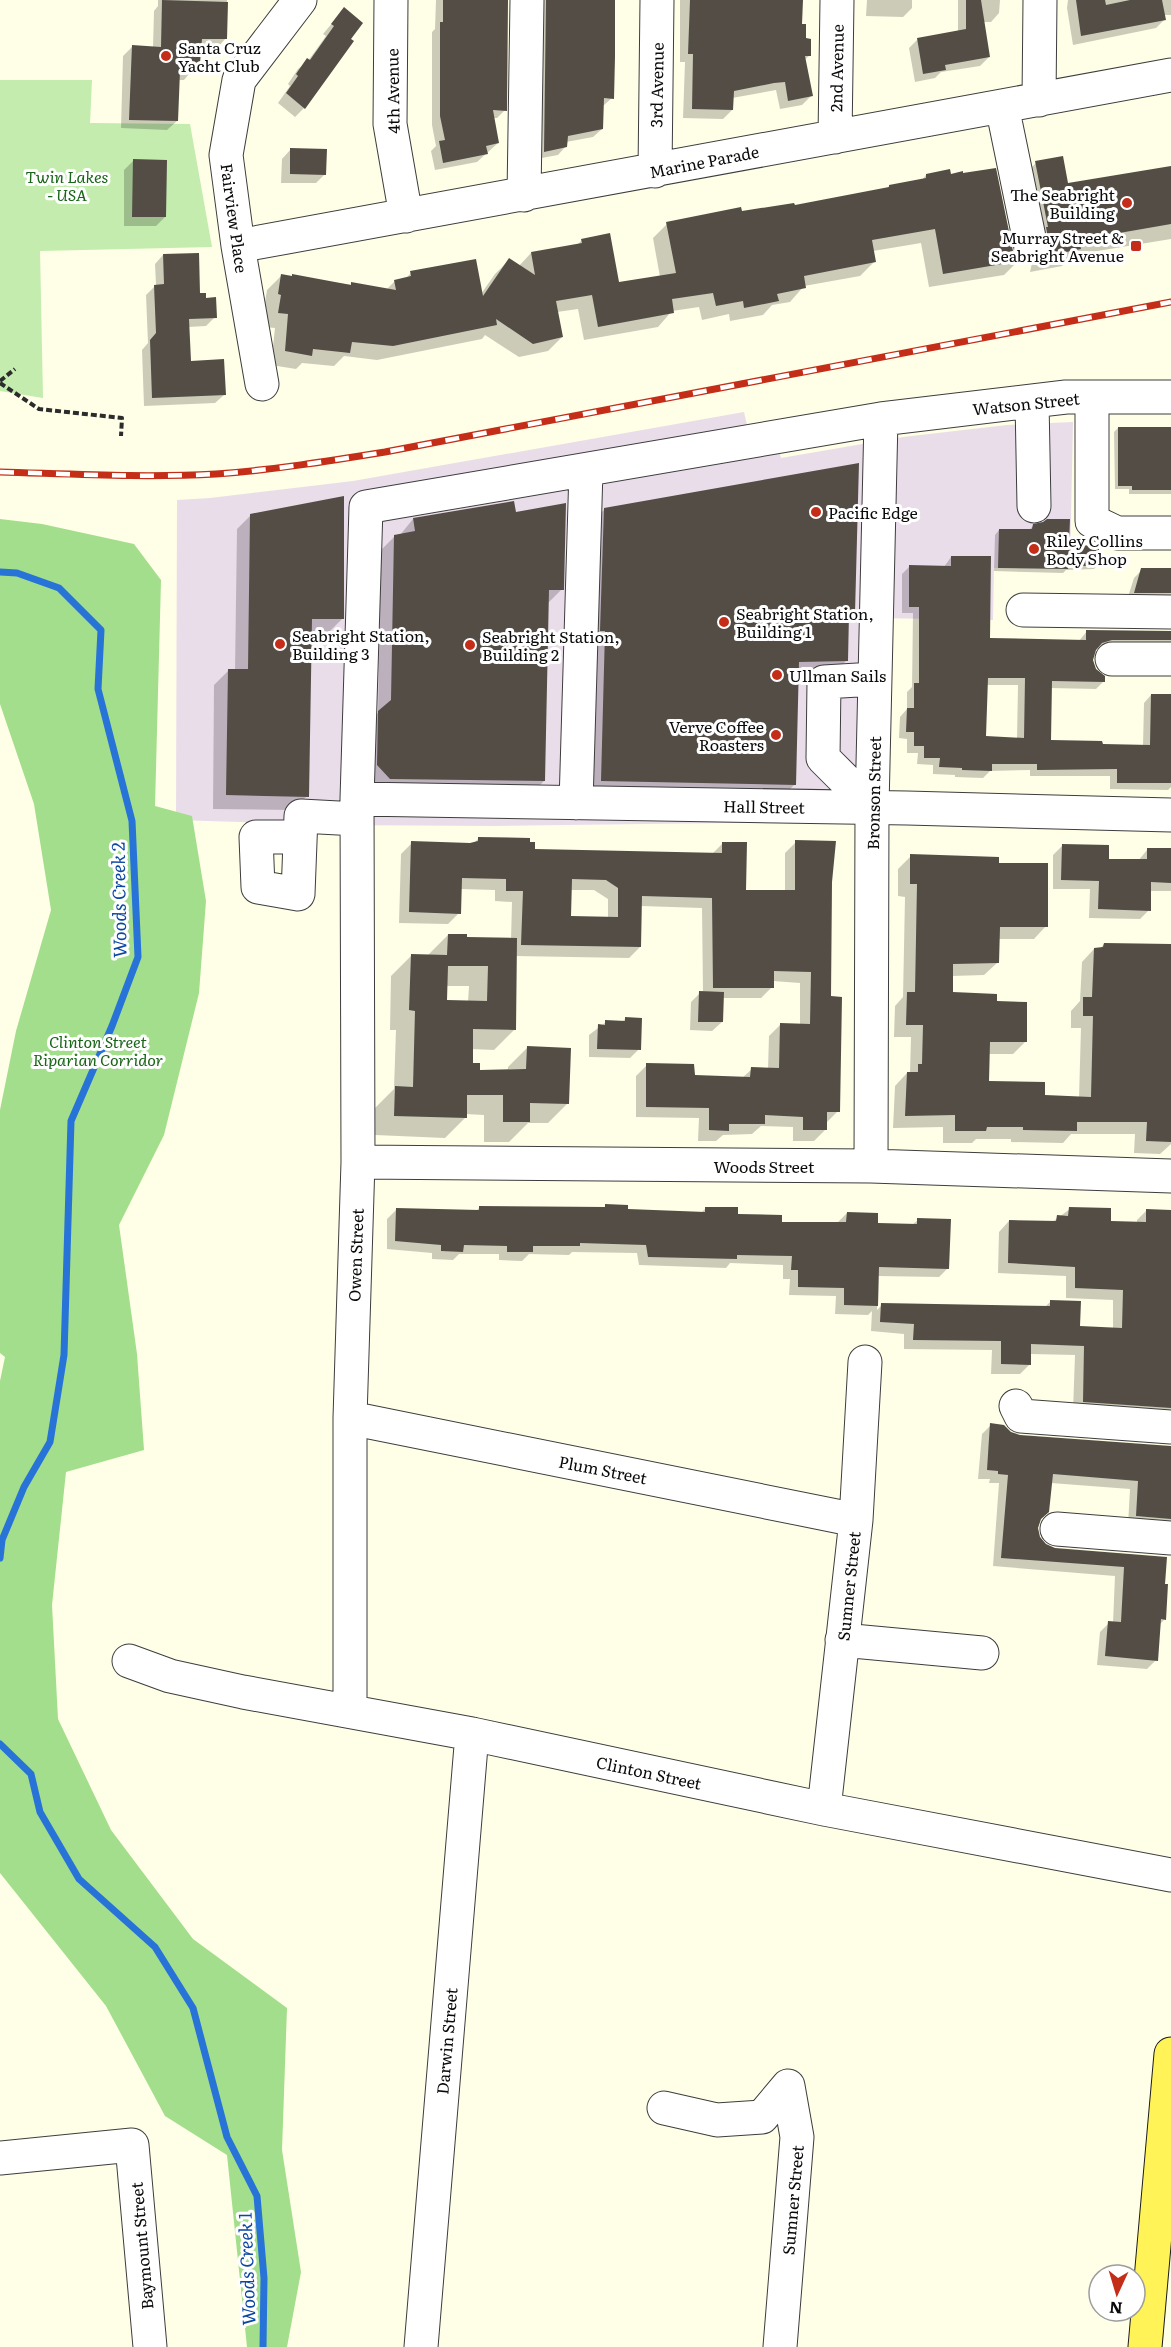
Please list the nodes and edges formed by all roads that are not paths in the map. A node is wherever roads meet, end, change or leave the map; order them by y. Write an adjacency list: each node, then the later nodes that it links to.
1 (300, 0): 14 (street, Fairview Place)
2 (391, 0): 13 (street, 4th Avenue)
3 (527, 0): 12 (street)
4 (657, 0): 11 (street, 3rd Avenue)
5 (837, 0): 10 (street, 2nd Avenue)
6 (1040, 0): 8 (street)
7 (1171, 75): 8 (street, Marine Parade)
8 (1039, 99): 9 (street, Marine Parade)
9 (1002, 106): 10 (street, Marine Parade); 15 (street)
10 (835, 137): 11 (street, Marine Parade)
11 (655, 171): 12 (street, Marine Parade)
12 (524, 195): 13 (street, Marine Parade)
13 (406, 216): 14 (street, Marine Parade)
14 (238, 246): 16 (street, Fairview Place)
15 (1031, 247)
16 (262, 384)
17 (1092, 397): 18 (street, Watson Street); 19 (street, Watson Street); 23 (street)
18 (1171, 397)
19 (1032, 401): 20 (street, Watson Street); 22 (street)
20 (881, 419): 21 (street, Watson Street); 28 (street, Bronson Street)
21 (586, 470): 29 (street); 31 (street, Owen Street)
22 (1034, 506)
23 (1171, 534)
24 (1023, 610): 25 (street)
25 (1171, 612)
26 (1112, 659): 27 (street)
27 (1171, 659)
28 (875, 680): 30 (street, Bronson Street); 30 (street)
29 (576, 803): 30 (street, Hall Street); 31 (street, Hall Street)
30 (872, 807): 32 (street, Hall Street); 35 (street, Bronson Street)
31 (357, 809): 33 (street, Hall Street); 34 (street, Owen Street)
32 (1171, 815)
33 (300, 837)
34 (358, 1162): 35 (street, Woods Street); 39 (street, Owen Street)
35 (871, 1166): 36 (street, Woods Street)
36 (1171, 1176)
37 (865, 1362): 41 (street, Sumner Street)
38 (1016, 1406): 40 (street)
39 (350, 1418): 41 (street, Plum Street); 47 (street, Owen Street)
40 (1171, 1427)
41 (856, 1520): 44 (street, Sumner Street)
42 (1057, 1529): 43 (street)
43 (1171, 1538)
44 (842, 1641): 45 (street); 49 (street, Sumner Street)
45 (982, 1653)
46 (129, 1661): 47 (street, Clinton Street)
47 (350, 1711): 48 (street, Clinton Street)
48 (472, 1734): 49 (street, Clinton Street); 56 (street, Darwin Street)
49 (824, 1809): 50 (street, Clinton Street)
50 (1171, 1875)
51 (1171, 2054): 54 (main road)
52 (664, 2108): 57 (street, Sumner Street)
53 (0, 2158): 55 (street, Baymount Street)
54 (1165, 2186): 58 (main road)
55 (150, 2347)
56 (421, 2347)
57 (780, 2347)
58 (1145, 2347)

